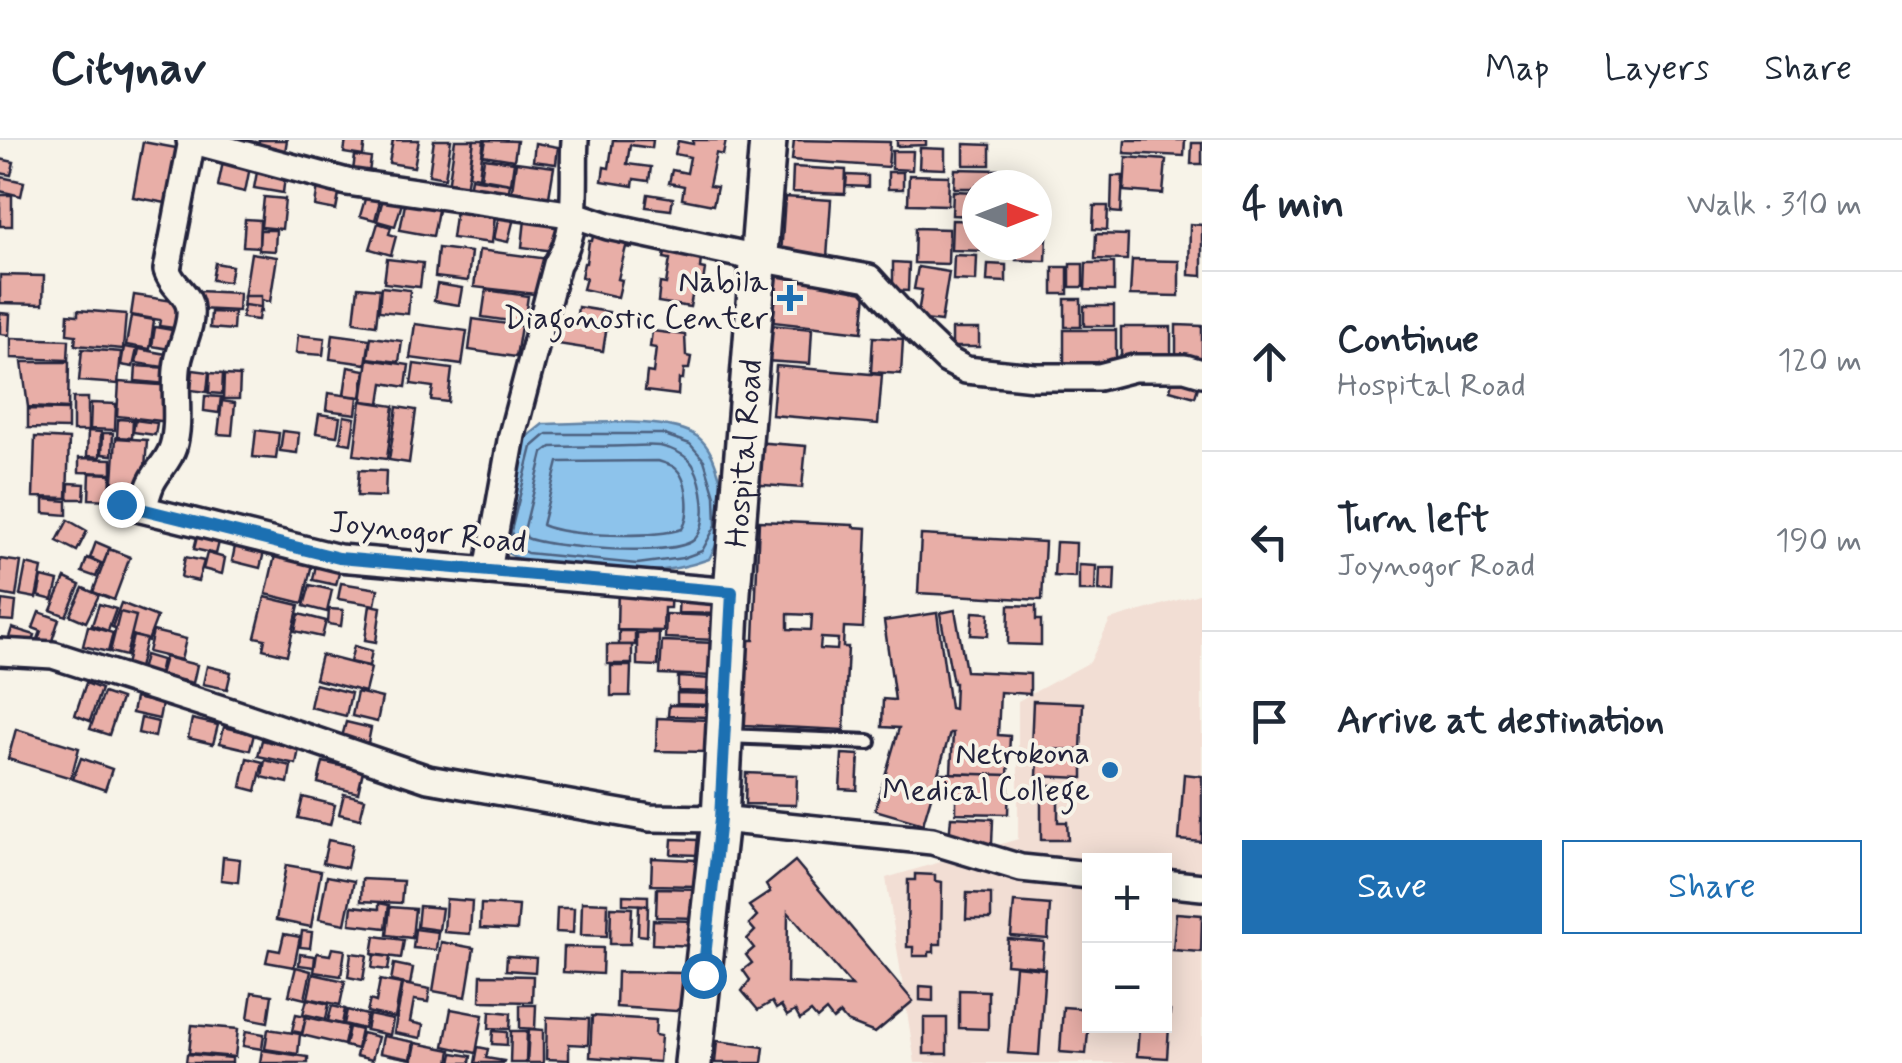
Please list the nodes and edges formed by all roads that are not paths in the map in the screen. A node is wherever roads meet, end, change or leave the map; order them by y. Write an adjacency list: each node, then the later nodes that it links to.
1 (191, 140): 4 (street); 7 (street, Joynogor Road)
2 (575, 140): 4 (street)
3 (768, 140): 5 (street, Hospital Road)
4 (575, 215): 5 (street); 7 (street)
5 (758, 258): 6 (street); 8 (street, Hospital Road)
6 (1202, 373)
7 (488, 571): 8 (street, Joynogor Road)
8 (732, 592): 10 (street, Hospital Road)
9 (0, 652): 12 (street)
10 (723, 736): 11 (lane); 12 (street, Hospital Road)
11 (869, 742)
12 (720, 819): 13 (street); 16 (street, Hospital Road)
13 (1082, 874)
14 (1172, 885): 15 (street)
15 (1202, 888)
16 (692, 1063)

